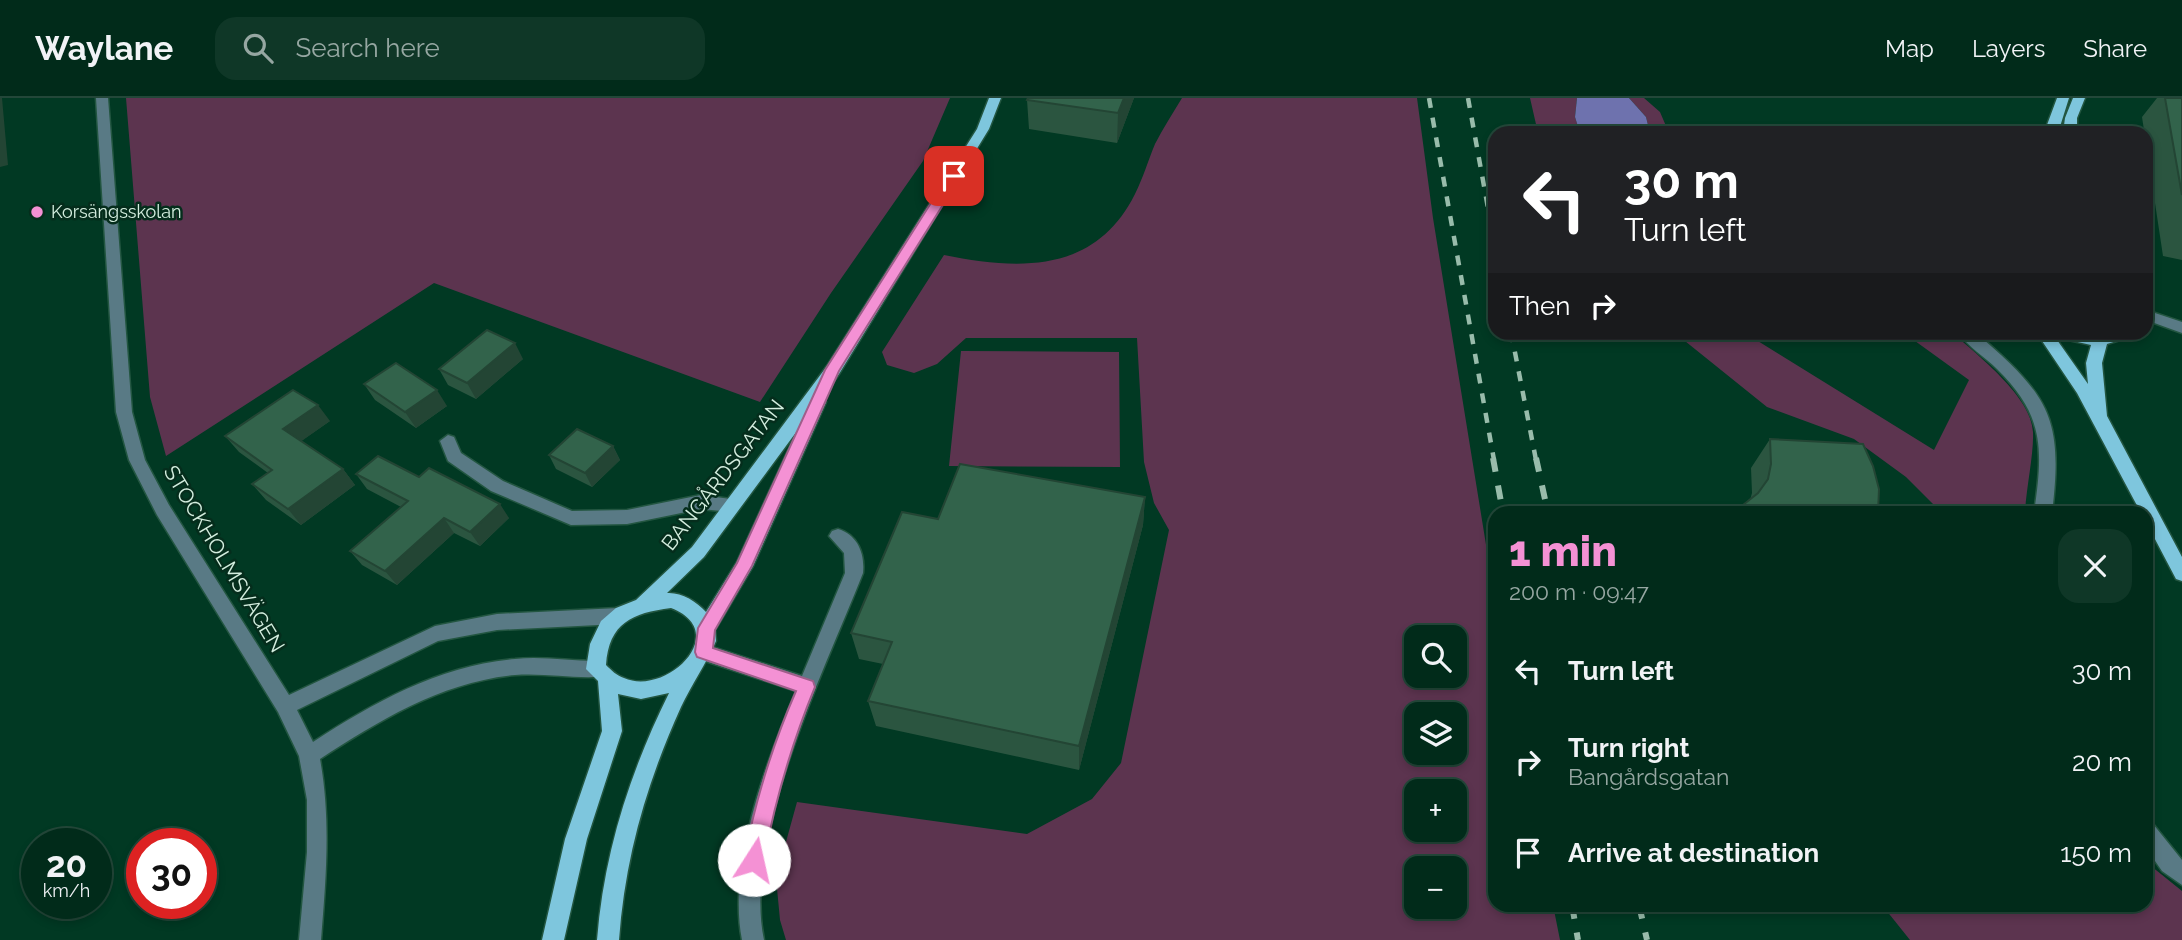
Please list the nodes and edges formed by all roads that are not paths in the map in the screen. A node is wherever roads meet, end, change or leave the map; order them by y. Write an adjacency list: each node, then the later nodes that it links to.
1 (102, 98): 29 (street, STOCKHOLMSVÄGEN)
2 (995, 98): 13 (main road, BANGÅRDSGATAN)
3 (2063, 98): 5 (main road)
4 (2079, 98): 6 (main road)
5 (2054, 126)
6 (2070, 126)
7 (2153, 318): 9 (street)
8 (2153, 327): 9 (street)
9 (2182, 328)
10 (1973, 340): 17 (street)
11 (2049, 340): 14 (main road)
12 (2100, 340): 14 (main road)
13 (833, 370): 16 (main road, BANGÅRDSGATAN); 24 (main road, BANGÅRDSGATAN)
14 (2101, 422): 18 (main road)
15 (448, 441): 16 (street)
16 (732, 505): 22 (main road, BANGÅRDSGATAN)
17 (2043, 506)
18 (2144, 506)
19 (2153, 523): 21 (main road)
20 (838, 536): 28 (street)
21 (2182, 574)
22 (644, 603): 23 (main road); 24 (main road)
23 (618, 616): 26 (main road); 29 (street)
24 (706, 628): 25 (main road)
25 (704, 652): 27 (main road); 28 (street)
26 (602, 675): 27 (main road); 30 (street); 34 (main road)
27 (687, 675): 35 (main road)
28 (807, 687): 36 (street)
29 (285, 706): 30 (street, STOCKHOLMSVÄGEN)
30 (309, 755): 33 (street, STOCKHOLMSVÄGEN)
31 (2153, 841): 32 (street)
32 (2182, 874)
33 (310, 940)
34 (552, 940)
35 (608, 940)
36 (753, 940)

